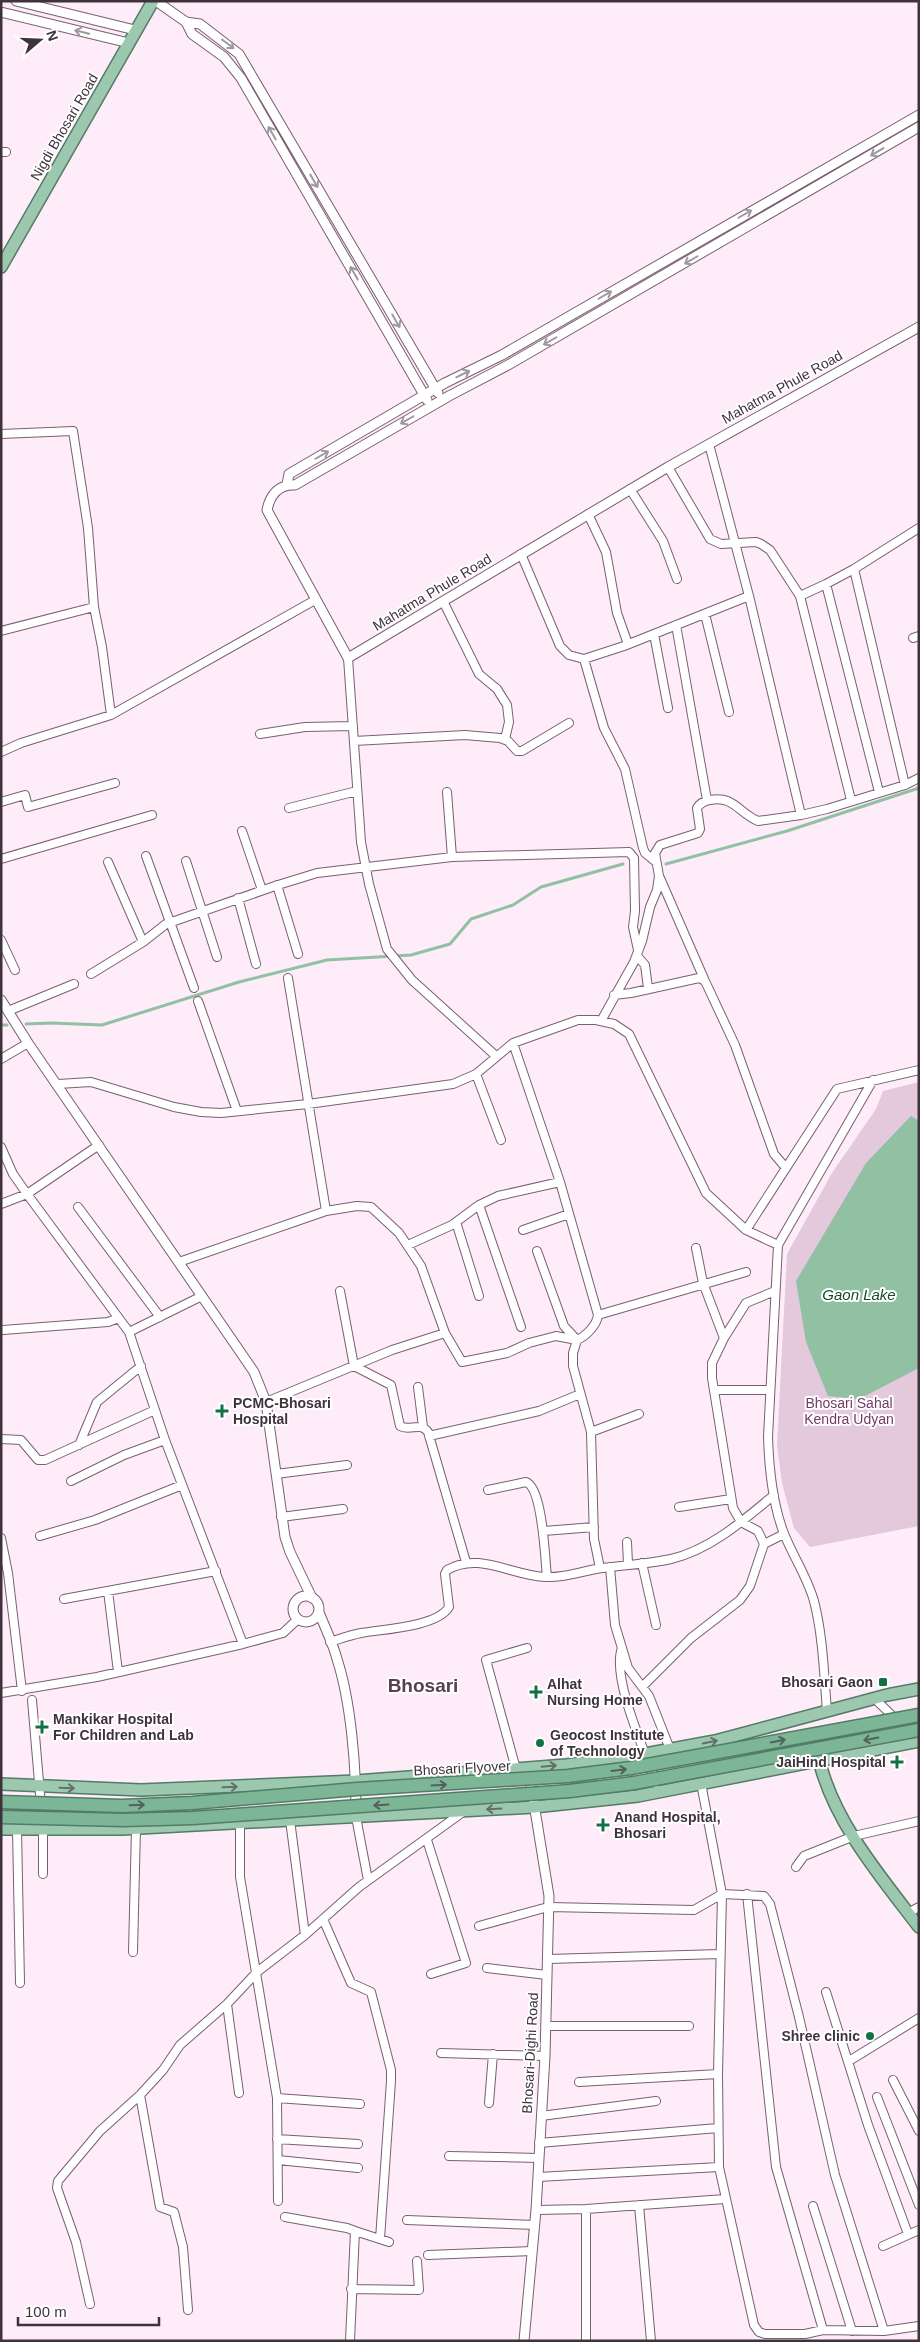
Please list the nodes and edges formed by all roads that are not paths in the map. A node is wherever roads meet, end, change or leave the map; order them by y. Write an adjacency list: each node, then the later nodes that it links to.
1 (154, 1): 6 (street); 8 (main road, Nigdi Bhosari Road)
2 (17, 2): 4 (street); 5 (street)
3 (1, 12): 5 (street)
4 (64, 13): 7 (street); 8 (street)
5 (16, 16): 7 (street)
6 (186, 22): 16 (street, one-way to 16); 17 (street, one-way to 6)
7 (61, 27): 9 (street, one-way to 7)
8 (135, 30): 9 (main road, Nigdi Bhosari Road)
9 (129, 43): 12 (main road, Nigdi Bhosari Road)
10 (919, 115): 13 (street, one-way to 10)
11 (919, 127): 14 (street, one-way to 14)
12 (2, 263)
13 (649, 270): 14 (street); 16 (street, one-way to 13)
14 (655, 280): 18 (street, one-way to 18)
15 (919, 327): 21 (street, Mahatma Phule Road)
16 (435, 389): 17 (street); 18 (street)
17 (424, 396): 19 (street); 23 (street, one-way to 17)
18 (442, 400): 19 (street)
19 (431, 406): 23 (street, one-way to 23)
20 (1, 434): 36 (street)
21 (708, 444): 22 (street, Mahatma Phule Road); 27 (street)
22 (668, 467): 24 (street, Mahatma Phule Road); 27 (street)
23 (287, 484): 34 (street)
24 (630, 489): 25 (street, Mahatma Phule Road); 30 (street)
25 (588, 514): 28 (street, Mahatma Phule Road); 41 (street)
26 (919, 528): 29 (street)
27 (736, 542): 32 (street); 33 (street)
28 (521, 554): 35 (street, Mahatma Phule Road); 43 (street)
29 (854, 569): 31 (street); 55 (street)
30 (677, 579)
31 (826, 584): 33 (street); 58 (street)
32 (749, 596): 37 (street); 64 (street)
33 (800, 596): 60 (street)
34 (315, 600): 42 (street); 46 (street)
35 (443, 601): 42 (street, Mahatma Phule Road); 50 (street)
36 (94, 607): 39 (street); 46 (street)
37 (705, 614): 38 (street); 45 (street)
38 (676, 625): 40 (street); 59 (street)
39 (1, 630)
40 (654, 634): 41 (street); 44 (street)
41 (628, 644): 43 (street)
42 (348, 658): 48 (street)
43 (584, 658): 71 (street)
44 (668, 708)
45 (729, 712)
46 (110, 715): 52 (street)
47 (569, 723): 50 (street)
48 (353, 726): 49 (street); 51 (street)
49 (260, 734)
50 (505, 739): 51 (street)
51 (354, 741): 56 (street)
52 (1, 752)
53 (919, 778): 55 (street)
54 (115, 783): 61 (street)
55 (905, 785): 58 (street)
56 (357, 791): 62 (street); 72 (street)
57 (447, 792): 67 (street)
58 (879, 792): 60 (street)
59 (707, 800): 64 (street); 71 (street)
60 (851, 800): 64 (street)
61 (1, 802)
62 (289, 808)
63 (152, 815): 68 (street)
64 (801, 815)
65 (242, 831): 75 (street)
66 (146, 856): 78 (street)
67 (452, 857): 72 (street); 81 (street)
68 (1, 859)
69 (186, 861): 77 (street)
70 (108, 862): 80 (street)
71 (656, 862): 73 (street)
72 (365, 866): 74 (street); 99 (street)
73 (659, 876): 81 (street); 88 (street)
74 (277, 885): 75 (street); 82 (street)
75 (262, 890): 76 (street)
76 (238, 898): 77 (street); 84 (street)
77 (204, 910): 78 (street); 83 (street)
78 (171, 922): 80 (street); 90 (street)
79 (1, 940): 85 (street)
80 (143, 942): 86 (street)
81 (638, 953): 91 (street); 92 (street)
82 (298, 954)
83 (218, 957)
84 (256, 964)
85 (16, 970)
86 (91, 974)
87 (288, 978): 105 (street)
88 (705, 982): 91 (street); 110 (street)
89 (74, 984): 95 (street)
90 (194, 988)
91 (648, 988): 92 (street)
92 (614, 994): 96 (street)
93 (1, 1000): 95 (street)
94 (198, 1001): 106 (street)
95 (8, 1011): 97 (street)
96 (601, 1021): 98 (street); 120 (street)
97 (28, 1043): 100 (street); 104 (street)
98 (513, 1043): 99 (street); 111 (street)
99 (496, 1056): 102 (street)
100 (1, 1059)
101 (919, 1070): 103 (street)
102 (476, 1074): 105 (street); 107 (street)
103 (873, 1080): 110 (street); 121 (street)
104 (58, 1084): 106 (street); 108 (street)
105 (308, 1104): 106 (street); 116 (street)
106 (237, 1111)
107 (501, 1140)
108 (99, 1145): 112 (street); 125 (street)
109 (2, 1150): 112 (street)
110 (786, 1168): 120 (street)
111 (560, 1182): 114 (street); 117 (street)
112 (26, 1194): 113 (street); 134 (street)
113 (1, 1204)
114 (479, 1205): 118 (street); 135 (street)
115 (78, 1207): 133 (street)
116 (326, 1211): 122 (street); 125 (street)
117 (569, 1214): 119 (street); 132 (street)
118 (456, 1222): 122 (street); 131 (street)
119 (523, 1230)
120 (746, 1230): 121 (street)
121 (778, 1245): 129 (street)
122 (408, 1246): 138 (street)
123 (696, 1248): 127 (street)
124 (537, 1250): 140 (street)
125 (179, 1262): 130 (street)
126 (746, 1272): 127 (street)
127 (703, 1283): 132 (street); 139 (street)
128 (340, 1291): 142 (street)
129 (775, 1291): 139 (street); 145 (street)
130 (202, 1296): 133 (street); 147 (street)
131 (479, 1296)
132 (598, 1315): 140 (street)
133 (160, 1317): 137 (street)
134 (119, 1318): 136 (street); 137 (street)
135 (521, 1327)
136 (3, 1330)
137 (129, 1332): 141 (street)
138 (445, 1332): 140 (street); 142 (street)
139 (724, 1338): 144 (street)
140 (577, 1340): 146 (street)
141 (141, 1366): 148 (street); 155 (street)
142 (354, 1366): 147 (street); 150 (street)
143 (418, 1387): 150 (street)
144 (714, 1390): 145 (street); 162 (street)
145 (770, 1390): 161 (street)
146 (580, 1394): 151 (street); 152 (street)
147 (266, 1402): 157 (street)
148 (155, 1410): 154 (street); 155 (street)
149 (639, 1414): 151 (street)
150 (423, 1427): 152 (street)
151 (591, 1432): 167 (street)
152 (429, 1436): 174 (street)
153 (1, 1440): 155 (street)
154 (165, 1440): 158 (street); 159 (street)
155 (79, 1445)
156 (347, 1465): 157 (street)
157 (276, 1474): 165 (street)
158 (71, 1481)
159 (182, 1485): 170 (street); 179 (street)
160 (488, 1490): 168 (street)
161 (774, 1495): 166 (street); 169 (street)
162 (731, 1499): 163 (street); 166 (street)
163 (679, 1507)
164 (343, 1509): 165 (street)
165 (281, 1517): 182 (street)
166 (741, 1522): 173 (street); 175 (street)
167 (594, 1527): 168 (street); 178 (street)
168 (544, 1532): 180 (street)
169 (784, 1534): 173 (street); 198 (street)
170 (40, 1536)
171 (1, 1538): 194 (street)
172 (627, 1542): 176 (street)
173 (764, 1544): 192 (street)
174 (466, 1562): 180 (street); 187 (street)
175 (642, 1563): 176 (street); 186 (street)
176 (628, 1564): 177 (street)
177 (610, 1567): 178 (street); 189 (street)
178 (600, 1568): 180 (street)
179 (216, 1572): 181 (street); 188 (street)
180 (547, 1578)
181 (108, 1591): 183 (street); 191 (street)
182 (312, 1598): 184 (street); 185 (street)
183 (64, 1599)
184 (319, 1612): 185 (street); 187 (street)
185 (298, 1620): 188 (street)
186 (656, 1625)
187 (330, 1642): 207 (street)
188 (243, 1644): 191 (street)
189 (622, 1647): 192 (street); 203 (street)
190 (527, 1648): 206 (street)
191 (118, 1672): 194 (street)
192 (642, 1687): 202 (street)
193 (919, 1689): 196 (main road)
194 (22, 1690): 195 (street)
195 (1, 1693)
196 (874, 1698): 198 (main road); 201 (street)
197 (32, 1700): 210 (street)
198 (827, 1711): 202 (main road, one-way to 198)
199 (919, 1715): 212 (highway, Bhosari Flyover, one-way to 199, bridge)
200 (919, 1730): 215 (highway, one-way to 215, bridge)
201 (919, 1741): 204 (main road)
202 (670, 1749): 203 (main road)
203 (646, 1754): 205 (main road, one-way to 203); 211 (street)
204 (819, 1760): 208 (main road); 224 (main road)
205 (529, 1768): 206 (main road); 213 (street, Bhosari-Dighi Road)
206 (516, 1769): 207 (main road)
207 (356, 1781): 210 (main road, one-way to 207); 216 (street)
208 (701, 1783): 211 (main road); 229 (street)
209 (1, 1784): 210 (main road)
210 (38, 1786): 223 (street)
211 (659, 1792): 213 (main road)
212 (1, 1802)
213 (534, 1807): 214 (main road, one-way to 214); 231 (street, Bhosari-Dighi Road)
214 (465, 1811): 216 (main road); 225 (street)
215 (1, 1817)
216 (356, 1817): 217 (main road); 228 (street)
217 (290, 1820): 219 (main road); 237 (street)
218 (919, 1820): 224 (street)
219 (240, 1823): 220 (main road); 242 (street)
220 (136, 1828): 223 (main road); 238 (street)
221 (1, 1829): 222 (main road)
222 (17, 1829): 223 (main road); 245 (street)
223 (43, 1829): 227 (street)
224 (854, 1836): 226 (street); 233 (main road)
225 (427, 1840): 228 (street); 243 (street)
226 (796, 1867)
227 (43, 1874)
228 (368, 1880): 234 (street)
229 (722, 1894): 230 (street); 231 (street); 239 (street)
230 (747, 1894): 300 (street); 302 (street)
231 (548, 1907): 235 (street); 240 (street, Bhosari-Dighi Road)
232 (919, 1907): 233 (street)
233 (908, 1913): 236 (main road)
234 (323, 1919): 237 (street); 290 (street)
235 (479, 1926)
236 (919, 1926)
237 (305, 1934): 242 (street)
238 (133, 1952)
239 (720, 1954): 240 (street); 255 (street)
240 (548, 1959): 244 (street, Bhosari-Dighi Road)
241 (487, 1968): 244 (street)
242 (257, 1972): 247 (street); 261 (street)
243 (431, 1974)
244 (547, 1975): 249 (street, Bhosari-Dighi Road)
245 (20, 1983)
246 (826, 1992): 254 (street)
247 (227, 2004): 258 (street); 259 (street)
248 (919, 2018): 254 (street)
249 (546, 2026): 250 (street); 253 (street, Bhosari-Dighi Road)
250 (689, 2026)
251 (441, 2053): 252 (street)
252 (493, 2054): 253 (street); 263 (street)
253 (545, 2056): 265 (street, Bhosari-Dighi Road)
254 (848, 2061): 289 (street)
255 (718, 2074): 257 (street); 266 (street)
256 (893, 2080): 267 (street)
257 (579, 2082)
258 (239, 2092)
259 (140, 2095): 297 (street); 298 (street)
260 (877, 2097): 279 (street)
261 (277, 2098): 264 (street); 268 (street)
262 (656, 2101): 265 (street)
263 (489, 2103)
264 (360, 2104)
265 (540, 2116): 269 (street, Bhosari-Dighi Road)
266 (718, 2128): 269 (street); 274 (street)
267 (919, 2132)
268 (277, 2139): 270 (street); 273 (street)
269 (539, 2143): 272 (street, Bhosari-Dighi Road)
270 (358, 2144)
271 (449, 2156): 272 (street)
272 (538, 2158): 276 (street, Bhosari-Dighi Road)
273 (278, 2160): 275 (street); 278 (street)
274 (719, 2167): 276 (street); 277 (street)
275 (358, 2168)
276 (538, 2177): 283 (street, Bhosari-Dighi Road)
277 (725, 2199): 280 (street); 303 (street)
278 (278, 2201)
279 (919, 2204)
280 (639, 2205): 282 (street); 307 (street)
281 (813, 2206): 301 (street)
282 (586, 2209): 283 (street); 306 (street)
283 (536, 2210): 286 (street, Bhosari-Dighi Road)
284 (285, 2217): 288 (street)
285 (407, 2220): 286 (street)
286 (534, 2225): 293 (street, Bhosari-Dighi Road)
287 (919, 2230): 289 (street)
288 (355, 2231): 290 (street); 296 (street)
289 (908, 2234): 292 (street)
290 (380, 2239): 291 (street)
291 (390, 2242)
292 (883, 2246)
293 (532, 2251): 294 (street); 305 (street, Bhosari-Dighi Road)
294 (428, 2255)
295 (417, 2261): 296 (street)
296 (352, 2289): 304 (street)
297 (90, 2304)
298 (188, 2310)
299 (919, 2326): 302 (street)
300 (823, 2330): 301 (street); 303 (street)
301 (852, 2330): 302 (street)
302 (884, 2331)
303 (805, 2337)
304 (350, 2341)
305 (524, 2341)
306 (586, 2341)
307 (651, 2341)

